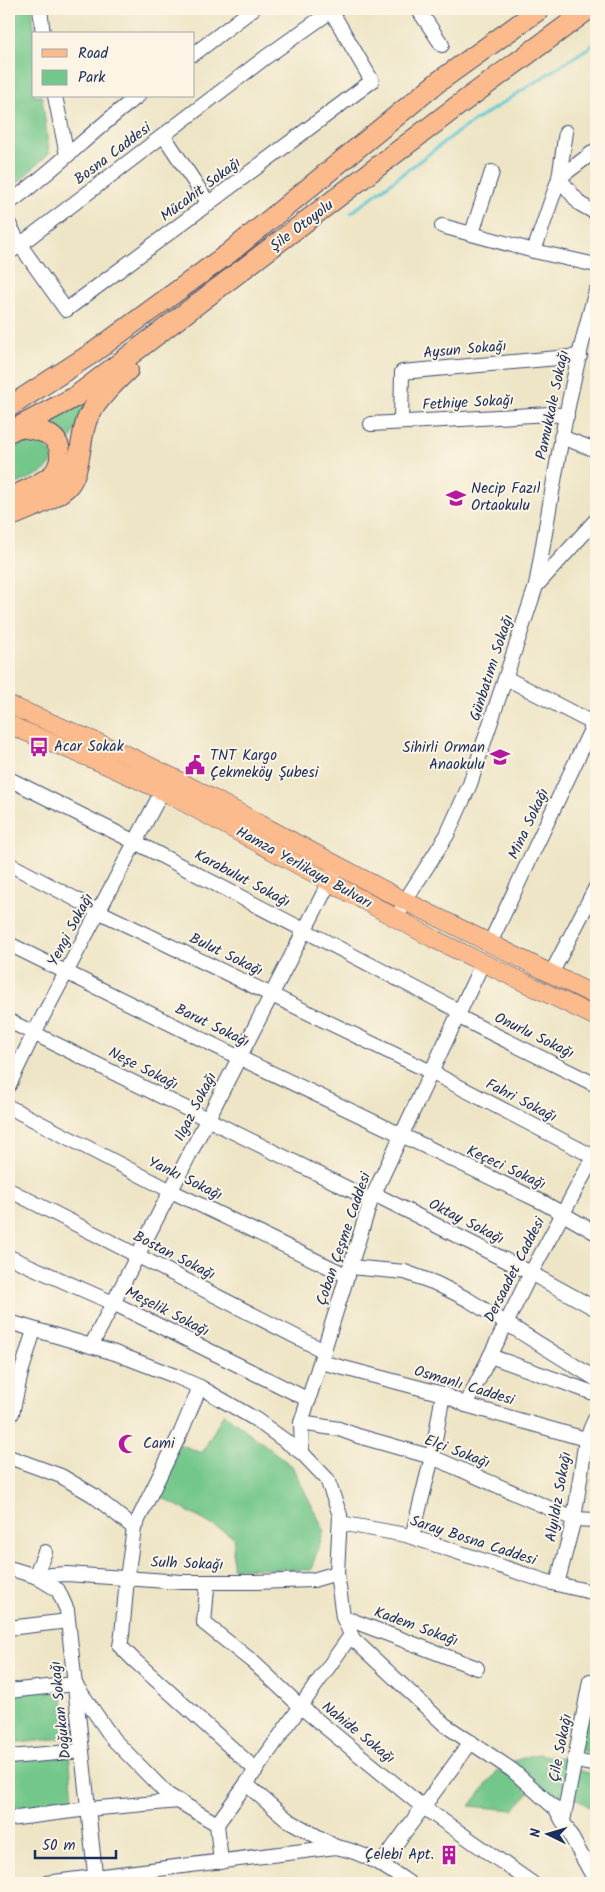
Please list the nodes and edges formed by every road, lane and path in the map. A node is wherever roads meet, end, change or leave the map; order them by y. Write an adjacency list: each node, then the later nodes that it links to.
1 (40, 9): 7 (street)
2 (253, 9): 9 (street)
3 (332, 9): 13 (street, Bosna Caddesi); 19 (street, Mücahit Sokağı)
4 (418, 9): 8 (street)
5 (540, 9): 30 (highway, Şile Otoyolu)
6 (589, 9): 28 (highway, Şile Otoyolu)
7 (43, 32)
8 (442, 45)
9 (195, 53)
10 (54, 98): 15 (street)
11 (136, 98): 15 (street)
12 (566, 132): 17 (street)
13 (164, 136): 19 (street); 24 (street, Bosna Caddesi)
14 (596, 150): 17 (street)
15 (67, 155): 18 (street)
16 (492, 172): 23 (street)
17 (559, 178): 20 (street); 25 (street)
18 (9, 203)
19 (209, 204): 24 (street, Mücahit Sokağı)
20 (596, 213)
21 (9, 224): 24 (street, Mücahit Sokağı)
22 (442, 226): 23 (street)
23 (472, 233): 25 (street)
24 (14, 249)
25 (534, 251): 26 (street)
26 (596, 265)
27 (596, 291): 29 (street, Pamukkale Sokağı)
28 (195, 307): 36 (highway, Şile Otoyolu); 40 (highway)
29 (580, 356): 33 (street, Pamukkale Sokağı); 34 (street, Aysun Sokağı)
30 (39, 389): 31 (highway); 32 (highway, Şile Otoyolu)
31 (9, 401)
32 (9, 407)
33 (566, 416): 34 (street, Fethiye Sokağı); 37 (street, Pamukkale Sokağı)
34 (401, 422): 35 (street, Fethiye Sokağı)
35 (371, 424)
36 (14, 430): 39 (highway)
37 (561, 437): 38 (street); 42 (street, Pamukkale Sokağı)
38 (596, 450)
39 (9, 498)
40 (9, 517)
41 (595, 524): 42 (street, Günbatımı Sokağı)
42 (536, 586): 43 (street, Günbatımı Sokağı)
43 (506, 678): 45 (street); 54 (street, Günbatımı Sokağı)
44 (9, 705): 48 (main road, Hamza Yerlikaya Bulvarı)
45 (596, 722): 59 (street, Mina Sokağı)
46 (10, 727): 48 (main road, Hamza Yerlikaya Bulvarı)
47 (9, 779): 49 (street, Karabulut Sokağı)
48 (166, 784): 49 (street, Yengi Sokağı); 51 (main road, Hamza Yerlikaya Bulvarı); 52 (main road, Hamza Yerlikaya Bulvarı)
49 (135, 842): 56 (street, Yengi Sokağı); 58 (street, Karabulut Sokağı)
50 (9, 864): 56 (street, Bulut Sokağı)
51 (338, 865): 52 (street, Ilgaz Sokağı); 54 (main road, Hamza Yerlikaya Bulvarı)
52 (330, 883): 57 (main road, Hamza Yerlikaya Bulvarı); 58 (street, Ilgaz Sokağı)
53 (596, 887): 55 (street)
54 (405, 901): 57 (street, Günbatımı Sokağı); 59 (main road, Hamza Yerlikaya Bulvarı)
55 (592, 905): 63 (street)
56 (100, 912): 62 (street, Yengi Sokağı); 64 (street, Bulut Sokağı)
57 (396, 919): 61 (main road, Hamza Yerlikaya Bulvarı)
58 (305, 931): 64 (street, Ilgaz Sokağı); 66 (street, Karabulut Sokağı)
59 (490, 943): 63 (main road, Hamza Yerlikaya Bulvarı)
60 (9, 944): 62 (street, Barut Sokağı)
61 (482, 962): 66 (street, Çoban Çeşme Caddesi); 67 (main road, Hamza Yerlikaya Bulvarı)
62 (67, 972): 69 (street, Yengi Sokağı); 70 (street, Barut Sokağı)
63 (551, 974): 65 (main road, Hamza Yerlikaya Bulvarı)
64 (272, 995): 70 (street, Ilgaz Sokağı); 71 (street, Bulut Sokağı)
65 (596, 996)
66 (458, 1014): 71 (street, Çoban Çeşme Caddesi); 73 (street, Onurlu Sokağı)
67 (596, 1017)
68 (9, 1021): 69 (street, Neşe Sokağı)
69 (34, 1033): 72 (street, Yengi Sokağı); 75 (street, Neşe Sokağı)
70 (240, 1058): 75 (street, Ilgaz Sokağı); 76 (street, Barut Sokağı)
71 (431, 1072): 76 (street, Çoban Çeşme Caddesi); 77 (street, Fahri Sokağı)
72 (9, 1085)
73 (596, 1085)
74 (9, 1108): 79 (street, Yankı Sokağı)
75 (208, 1120): 79 (street, Ilgaz Sokağı); 80 (street, Neşe Sokağı)
76 (401, 1136): 80 (street, Çoban Çeşme Caddesi); 81 (street, Keçeci Sokağı)
77 (595, 1155): 81 (street, Dersaadet Caddesi)
78 (9, 1190): 83 (street, Bostan Sokağı)
79 (171, 1191): 83 (street, Ilgaz Sokağı); 85 (street, Yankı Sokağı)
80 (373, 1197): 85 (street, Çoban Çeşme Caddesi); 86 (street, Oktay Sokağı)
81 (562, 1213): 82 (street, Keçeci Sokağı); 86 (street, Dersaadet Caddesi)
82 (596, 1233)
83 (138, 1256): 87 (street, Ilgaz Sokağı); 94 (street, Bostan Sokağı)
84 (9, 1257): 87 (street, Meşelik Sokağı)
85 (349, 1271): 90 (street); 94 (street, Çoban Çeşme Caddesi)
86 (531, 1273): 88 (street, Oktay Sokağı); 90 (street, Dersaadet Caddesi)
87 (114, 1303): 92 (street, Ilgaz Sokağı); 99 (street, Meşelik Sokağı)
88 (596, 1309)
89 (9, 1322): 91 (street)
90 (506, 1323): 93 (street, Dersaadet Caddesi); 95 (street)
91 (34, 1330): 92 (street); 102 (street)
92 (92, 1346): 96 (street)
93 (490, 1356): 98 (street); 100 (street, Dersaadet Caddesi)
94 (322, 1357): 97 (street, Osmanlı Caddesi); 99 (street, Çoban Çeşme Caddesi)
95 (596, 1379)
96 (200, 1387): 105 (street); 111 (street)
97 (443, 1394): 100 (street, Osmanlı Caddesi); 107 (street)
98 (596, 1394)
99 (309, 1400): 103 (street, Çoban Çeşme Caddesi)
100 (466, 1405): 104 (street, Osmanlı Caddesi)
101 (596, 1417): 104 (street, Alyıldız Sokağı)
102 (9, 1418)
103 (301, 1423): 105 (street, Çoban Çeşme Caddesi); 107 (street, Elçi Sokağı)
104 (591, 1440): 108 (street, Alyıldız Sokağı)
105 (302, 1453): 110 (street)
106 (9, 1457): 111 (street)
107 (432, 1457): 108 (street, Elçi Sokağı); 112 (street)
108 (574, 1519): 109 (street, Elçi Sokağı); 119 (street, Alyıldız Sokağı)
109 (596, 1520)
110 (340, 1523): 112 (street, Saray Bosna Caddesi); 115 (street)
111 (134, 1528): 117 (street)
112 (412, 1537): 119 (street, Saray Bosna Caddesi)
113 (45, 1552): 116 (street)
114 (9, 1568): 116 (street, Doğukan Sokağı)
115 (338, 1573): 118 (street, Sulh Sokağı); 121 (street)
116 (35, 1576): 117 (street, Sulh Sokağı); 122 (street, Doğukan Sokağı)
117 (127, 1578): 118 (street, Sulh Sokağı); 135 (street)
118 (206, 1582): 129 (street, Nahide Sokağı)
119 (557, 1584): 120 (street, Saray Bosna Caddesi)
120 (596, 1593)
121 (343, 1617): 124 (street); 125 (street, Kadem Sokağı)
122 (68, 1621): 123 (street); 127 (street, Doğukan Sokağı)
123 (9, 1628)
124 (351, 1635): 129 (street); 130 (street)
125 (477, 1668)
126 (590, 1681): 133 (street, Çile Sokağı)
127 (75, 1684): 128 (street); 131 (street, Doğukan Sokağı); 137 (street)
128 (9, 1692)
129 (301, 1707): 135 (street); 138 (street, Nahide Sokağı)
130 (471, 1742): 138 (street); 141 (street)
131 (82, 1751): 132 (street); 139 (street, Doğukan Sokağı)
132 (9, 1757)
133 (576, 1761): 134 (street); 141 (street, Çile Sokağı)
134 (596, 1765)
135 (256, 1770): 136 (street)
136 (246, 1784): 142 (street); 143 (street)
137 (179, 1801): 139 (street); 142 (street)
138 (424, 1807): 145 (street); 150 (street, Nahide Sokağı)
139 (88, 1809): 140 (street); 146 (street, Doğukan Sokağı)
140 (9, 1819)
141 (563, 1821): 147 (street)
142 (217, 1824): 144 (street)
143 (336, 1847): 144 (street); 145 (street)
144 (221, 1862): 146 (street)
145 (381, 1864): 149 (street)
146 (96, 1880): 148 (street)
147 (596, 1882)
148 (46, 1883)
149 (410, 1883)
150 (532, 1883)

